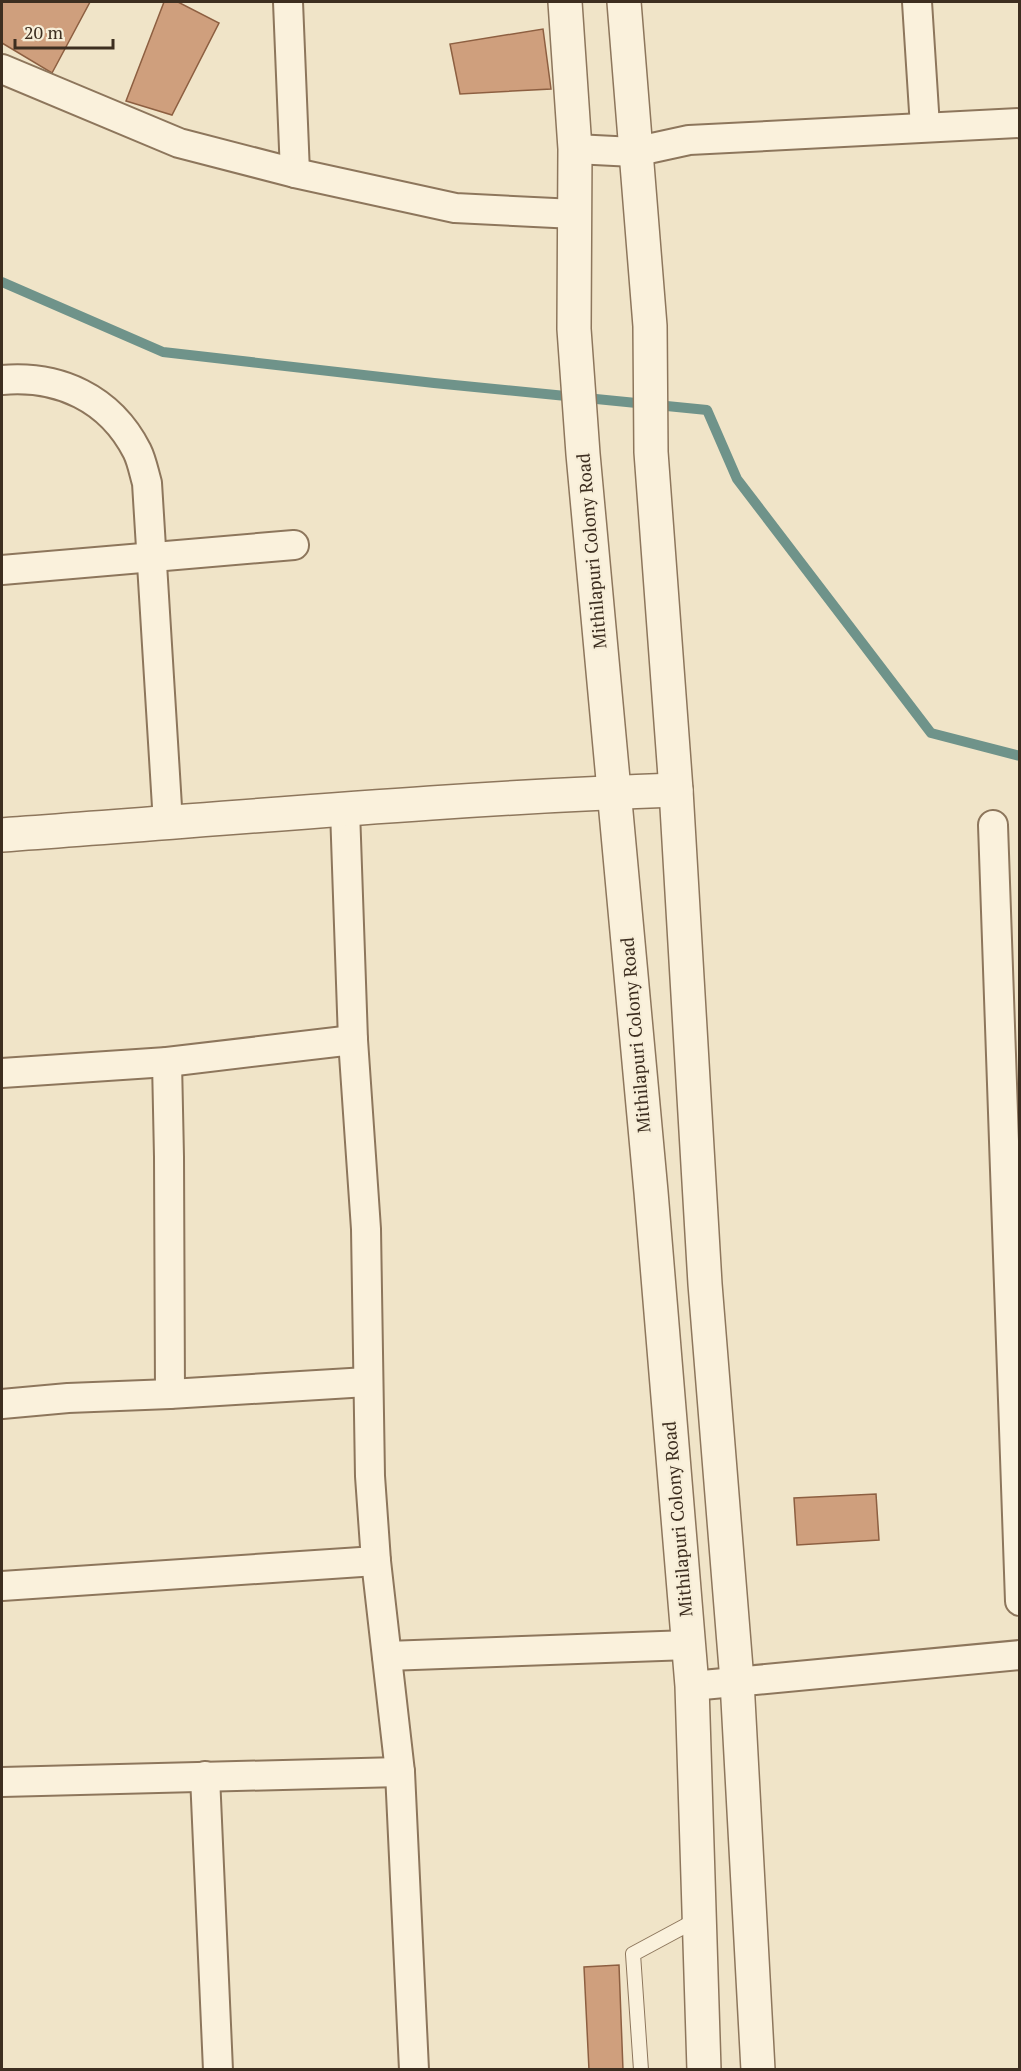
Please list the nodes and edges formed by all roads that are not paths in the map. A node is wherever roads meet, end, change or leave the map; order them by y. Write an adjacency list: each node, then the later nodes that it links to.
1 (288, 2): 10 (street)
2 (565, 2): 8 (street, Mithilapuri Colony Road)
3 (624, 2): 9 (street)
4 (917, 2): 7 (street)
5 (2, 69): 10 (street)
6 (1020, 123): 7 (street)
7 (925, 127): 9 (street)
8 (575, 148): 9 (street); 11 (street, Mithilapuri Colony Road)
9 (634, 152): 16 (street)
10 (296, 173): 11 (street)
11 (575, 214): 17 (street, Mithilapuri Colony Road)
12 (2, 380): 14 (street)
13 (294, 545): 14 (street)
14 (152, 557): 15 (street); 19 (street)
15 (2, 570)
16 (676, 790): 17 (street); 37 (street)
17 (613, 792): 18 (street); 34 (street, Mithilapuri Colony Road)
18 (345, 810): 19 (street); 23 (street)
19 (168, 823): 21 (street)
20 (993, 825): 22 (street)
21 (2, 835)
22 (1008, 940): 26 (street)
23 (353, 1040): 24 (street); 27 (street)
24 (166, 1062): 25 (street); 28 (street)
25 (2, 1072)
26 (1012, 1169): 29 (street)
27 (367, 1382): 28 (street); 31 (street)
28 (170, 1394): 30 (street)
29 (1016, 1400): 33 (street)
30 (2, 1404)
31 (376, 1561): 32 (street); 36 (street)
32 (2, 1586)
33 (1020, 1601)
34 (689, 1645): 36 (street); 38 (street, Mithilapuri Colony Road)
35 (1020, 1655): 37 (street)
36 (387, 1656): 39 (street)
37 (737, 1681): 38 (street); 47 (street)
38 (692, 1686): 42 (street, Mithilapuri Colony Road)
39 (400, 1772): 40 (street); 44 (street)
40 (205, 1776): 41 (street); 43 (street)
41 (2, 1782)
42 (699, 1918): 45 (lane); 46 (street, Mithilapuri Colony Road)
43 (218, 2070)
44 (414, 2070)
45 (640, 2070)
46 (704, 2070)
47 (758, 2070)

